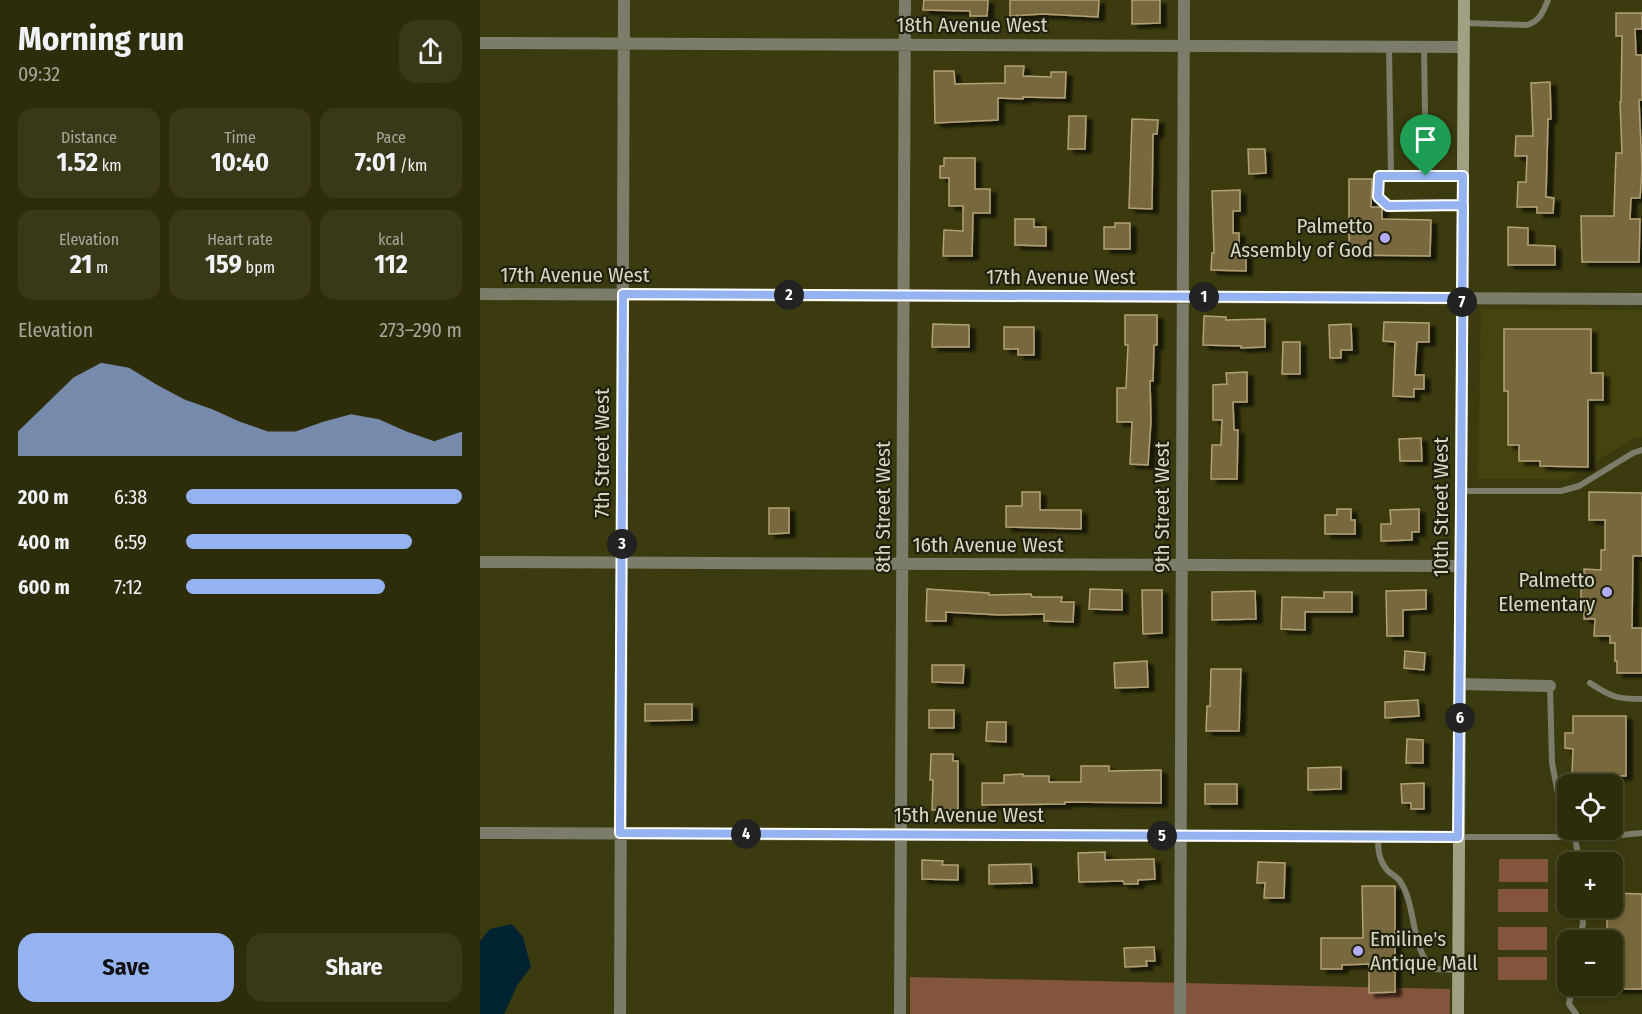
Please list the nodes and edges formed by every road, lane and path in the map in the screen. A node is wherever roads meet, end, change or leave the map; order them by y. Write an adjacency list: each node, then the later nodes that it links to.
1 (624, 0): 8 (street, 7th Street West)
2 (904, 0): 9 (street, 8th Street West)
3 (1184, 0): 10 (street, 9th Street West)
4 (1464, 0): 6 (street, 10th Street West)
5 (1548, 0): 6 (lane)
6 (1464, 23): 13 (street, 10th Street West)
7 (480, 43): 8 (street, 18th Avenue West)
8 (624, 44): 9 (street, 18th Avenue West); 19 (street, 7th Street West)
9 (904, 45): 10 (street, 18th Avenue West); 20 (street, 8th Street West)
10 (1184, 46): 11 (street, 18th Avenue West); 21 (street, 9th Street West)
11 (1389, 46): 12 (street, 18th Avenue West); 14 (lane)
12 (1424, 47): 13 (street, 18th Avenue West); 15 (lane)
13 (1464, 47): 16 (street, 10th Street West)
14 (1391, 176): 15 (lane); 17 (lane)
15 (1426, 176): 16 (lane)
16 (1463, 176): 17 (street, 10th Street West)
17 (1463, 205): 22 (street, 10th Street West)
18 (480, 294): 19 (street, 17th Avenue West)
19 (623, 294): 20 (street, 17th Avenue West); 27 (street, 7th Street West)
20 (903, 296): 21 (street, 17th Avenue West); 28 (street, 8th Street West)
21 (1183, 297): 22 (street, 17th Avenue West); 29 (street, 9th Street West)
22 (1462, 298): 23 (street, 17th Avenue West); 25 (street, 10th Street West)
23 (1642, 298)
24 (1642, 450): 25 (lane)
25 (1461, 490): 30 (street, 10th Street West)
26 (480, 562): 27 (street, 16th Avenue West)
27 (621, 563): 28 (street, 16th Avenue West); 38 (street, 7th Street West)
28 (902, 564): 29 (street, 16th Avenue West); 39 (street, 8th Street West)
29 (1181, 565): 30 (street, 16th Avenue West); 41 (street, 9th Street West)
30 (1460, 566): 32 (street, 10th Street West)
31 (1590, 683): 34 (lane)
32 (1460, 684): 33 (street); 43 (street, 10th Street West)
33 (1550, 686): 35 (lane)
34 (1642, 699)
35 (1557, 789)
36 (1642, 832): 40 (lane)
37 (480, 833): 38 (street, 15th Avenue West)
38 (620, 833): 39 (street, 15th Avenue West); 47 (street, 7th Street West)
39 (901, 834): 41 (street, 15th Avenue West); 48 (street, 8th Street West)
40 (1623, 834)
41 (1180, 836): 42 (street, 15th Avenue West); 49 (street, 9th Street West)
42 (1378, 837): 43 (street, 15th Avenue West); 45 (lane)
43 (1458, 837): 44 (lane); 45 (street, 10th Street West)
44 (1557, 837)
45 (1458, 970): 50 (street, 10th Street West)
46 (1570, 996): 51 (lane)
47 (620, 1014)
48 (900, 1014)
49 (1180, 1014)
50 (1458, 1014)
51 (1576, 1014)

